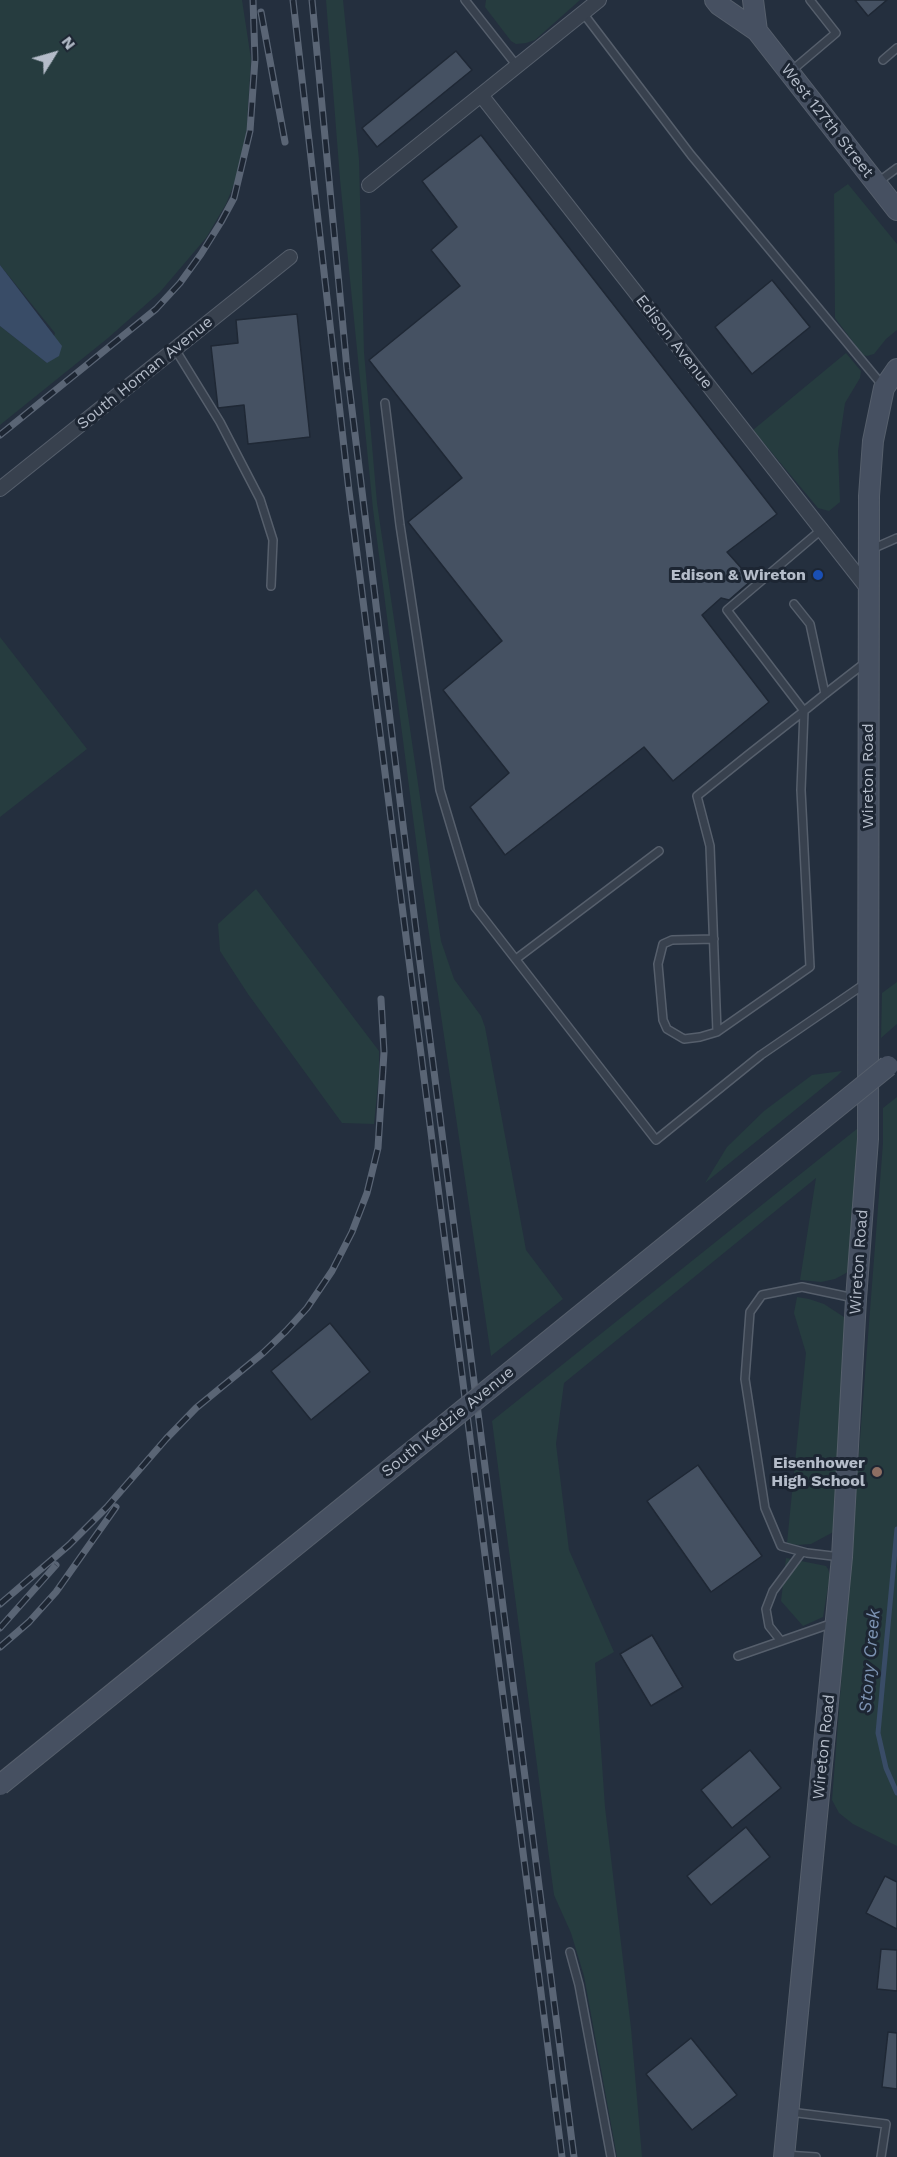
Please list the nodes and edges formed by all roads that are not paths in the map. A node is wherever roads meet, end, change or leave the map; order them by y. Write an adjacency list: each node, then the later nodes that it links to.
1 (465, 0): 10 (lane)
2 (599, 0): 6 (street)
3 (715, 0): 7 (street, West 127th Street)
4 (753, 0): 7 (street)
5 (810, 0): 11 (lane)
6 (583, 13): 10 (street); 20 (lane)
7 (757, 31): 11 (street, West 127th Street)
8 (897, 48): 9 (lane)
9 (883, 60)
10 (517, 66): 12 (street)
11 (789, 72): 14 (street, West 127th Street)
12 (481, 95): 15 (street); 23 (street, Edison Avenue)
13 (897, 168): 14 (lane)
14 (876, 183): 16 (street, West 127th Street)
15 (369, 185)
16 (897, 210)
17 (290, 257): 18 (street, South Homan Avenue)
18 (175, 349): 22 (street, South Homan Avenue); 26 (lane)
19 (897, 369): 20 (street, Wireton Road)
20 (884, 388): 25 (street, Wireton Road)
21 (385, 403): 34 (lane)
22 (0, 489)
23 (821, 530): 27 (street, Edison Avenue); 31 (lane)
24 (897, 538): 25 (lane)
25 (868, 550): 27 (street, Wireton Road)
26 (271, 585)
27 (868, 589): 29 (street, Wireton Road)
28 (794, 604): 30 (lane)
29 (868, 660): 30 (lane); 35 (street, Wireton Road)
30 (825, 694): 31 (lane)
31 (804, 711): 33 (lane); 36 (lane)
32 (659, 851): 34 (lane)
33 (714, 939): 36 (lane); 36 (lane)
34 (516, 959): 35 (lane)
35 (868, 981): 38 (street, Wireton Road)
36 (717, 1032)
37 (893, 1063): 44 (street, South Kedzie Avenue, bridge)
38 (856, 1299): 39 (lane); 40 (street, Wireton Road)
39 (802, 1552): 40 (lane); 42 (lane)
40 (842, 1557): 41 (street, Wireton Road)
41 (836, 1622): 42 (lane); 46 (street, Wireton Road)
42 (780, 1641): 43 (lane)
43 (738, 1656)
44 (0, 1785)
45 (570, 1952): 48 (lane)
46 (788, 2112): 47 (street, Wireton Road); 50 (lane)
47 (784, 2156): 49 (lane)
48 (611, 2157)
49 (816, 2157)
50 (880, 2157)

